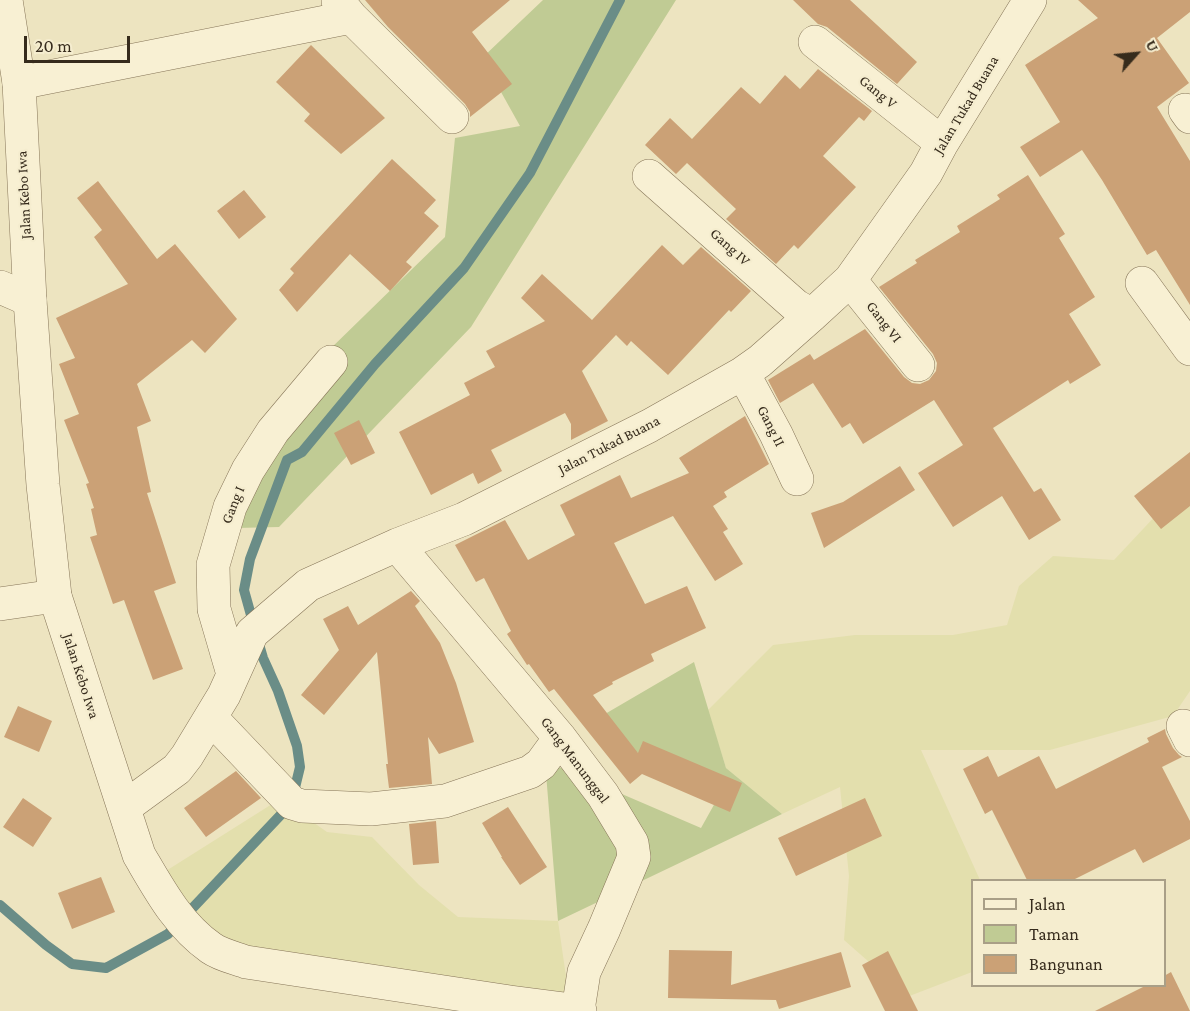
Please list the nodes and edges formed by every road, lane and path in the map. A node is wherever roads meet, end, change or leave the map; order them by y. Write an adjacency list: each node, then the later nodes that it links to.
1 (6, 0): 5 (street, Jalan Kebo Iwa)
2 (1030, 0): 7 (street, Jalan Tukad Buana)
3 (344, 8): 5 (street); 6 (street)
4 (815, 42): 7 (street, Gang V)
5 (19, 83): 12 (street, Jalan Kebo Iwa)
6 (452, 117)
7 (942, 142): 9 (street, Jalan Tukad Buana)
8 (649, 176): 13 (street, Gang IV)
9 (850, 280): 13 (street, Jalan Tukad Buana); 16 (street, Gang VI)
10 (1142, 283): 14 (street)
11 (0, 287): 12 (street)
12 (30, 300): 20 (street, Jalan Kebo Iwa)
13 (812, 315): 17 (street, Jalan Tukad Buana)
14 (1190, 349)
15 (331, 362): 22 (street, Gang I)
16 (918, 365)
17 (743, 373): 18 (street, Gang II); 19 (street, Jalan Tukad Buana)
18 (796, 479)
19 (397, 545): 22 (street, Jalan Tukad Buana); 24 (street, Gang Manunggal)
20 (55, 596): 21 (street); 25 (street, Jalan Kebo Iwa)
21 (0, 604)
22 (233, 674): 23 (street, Jalan Tukad Buana)
23 (212, 717): 24 (street); 25 (street, Jalan Tukad Buana)
24 (560, 738): 26 (street, Gang Manunggal)
25 (124, 807): 26 (street, Jalan Kebo Iwa)
26 (579, 1011)

